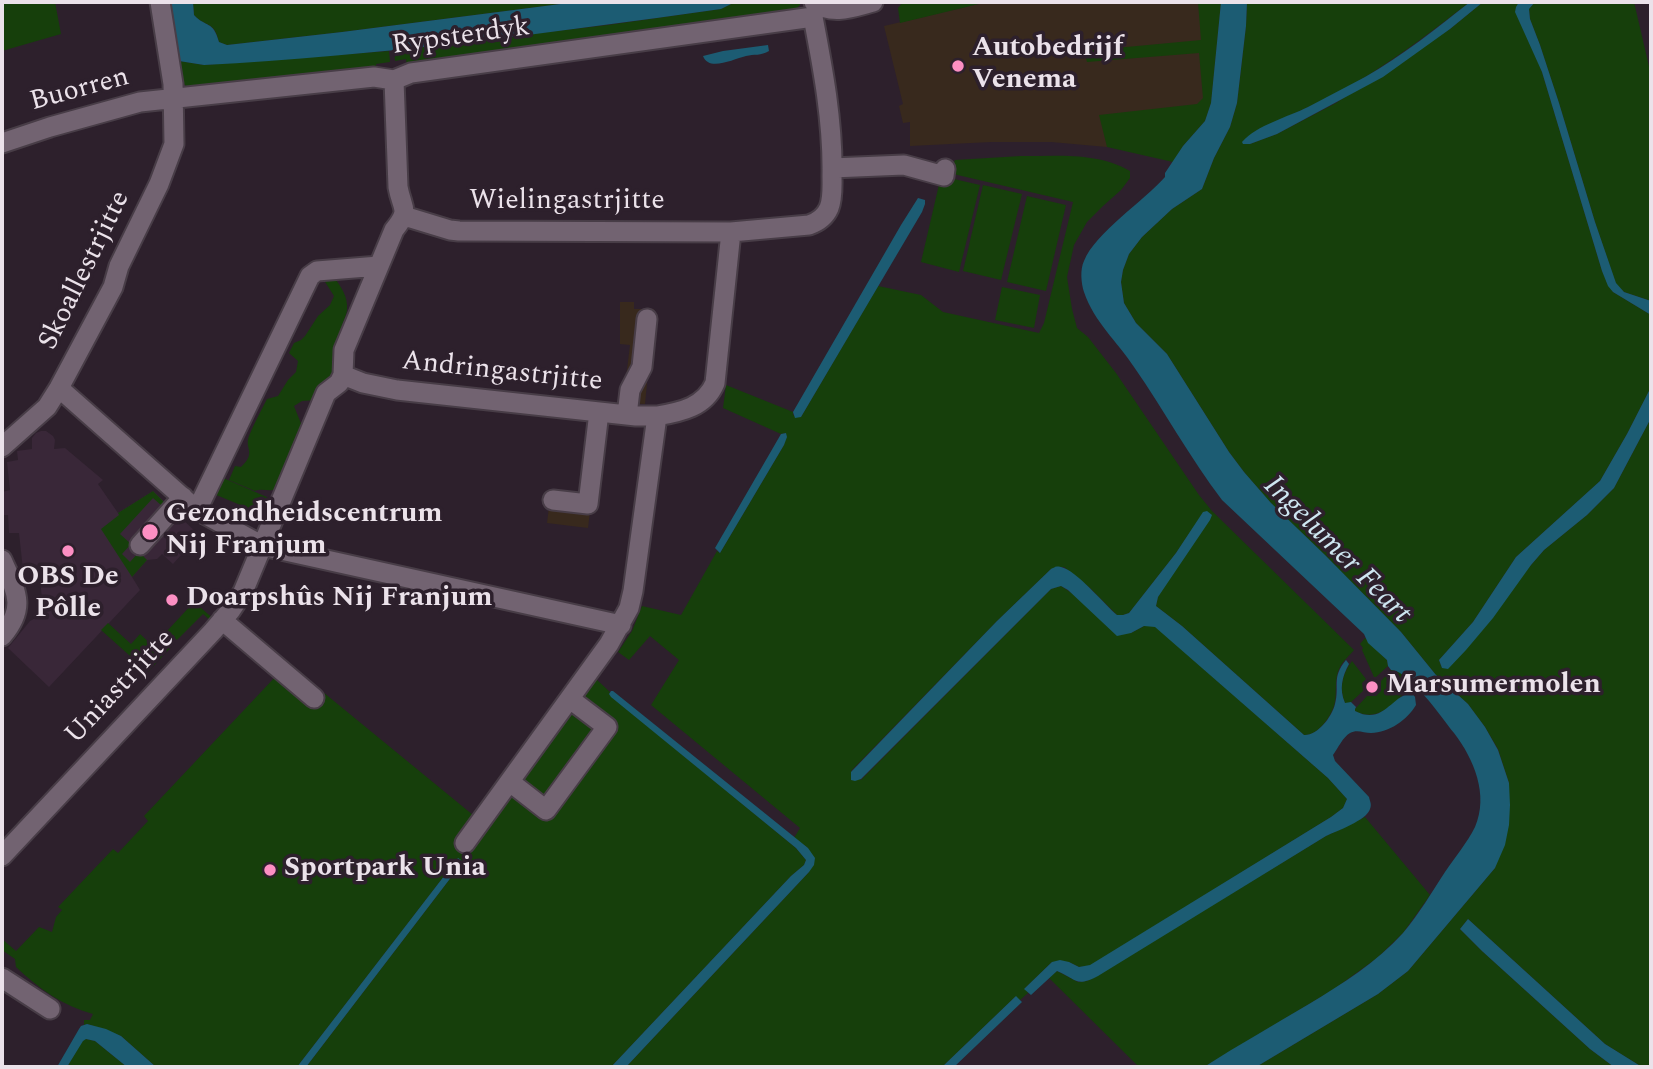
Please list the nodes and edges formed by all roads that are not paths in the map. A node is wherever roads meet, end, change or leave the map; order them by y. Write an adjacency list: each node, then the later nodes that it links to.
1 (160, 2): 5 (street, Skoallestrjitte)
2 (873, 2): 3 (street, Rypsterdyk)
3 (816, 8): 4 (street, Rypsterdyk); 7 (street, Wielingastrjitte)
4 (394, 80): 5 (street, Rypsterdyk); 9 (street)
5 (174, 98): 6 (street, Buorren); 14 (street, Skoallestrjitte)
6 (2, 142)
7 (832, 168): 8 (street); 10 (street, Wielingastrjitte)
8 (945, 169)
9 (404, 216): 10 (street, Wielingastrjitte); 11 (street)
10 (731, 232): 17 (street, Andringastrjitte)
11 (379, 266): 13 (street); 21 (street)
12 (647, 319): 16 (street)
13 (343, 375): 15 (street, Andringastrjitte); 23 (street, Uniastrjitte)
14 (59, 388): 18 (street, Skoallestrjitte); 19 (street)
15 (599, 412): 16 (street, Andringastrjitte); 20 (street)
16 (627, 415): 17 (street, Andringastrjitte)
17 (657, 416): 26 (street)
18 (2, 447)
19 (183, 497): 21 (street); 22 (street)
20 (553, 500)
21 (197, 510): 23 (street)
22 (139, 545)
23 (262, 546): 25 (street, Uniastrjitte); 26 (street)
24 (2, 560): 27 (street)
25 (222, 620): 28 (street); 32 (street, Uniastrjitte)
26 (621, 625): 29 (street)
27 (2, 636)
28 (314, 698)
29 (570, 699): 30 (street); 30 (street)
30 (510, 782): 31 (street)
31 (466, 843)
32 (2, 856)
33 (2, 978): 34 (street)
34 (50, 1009)

